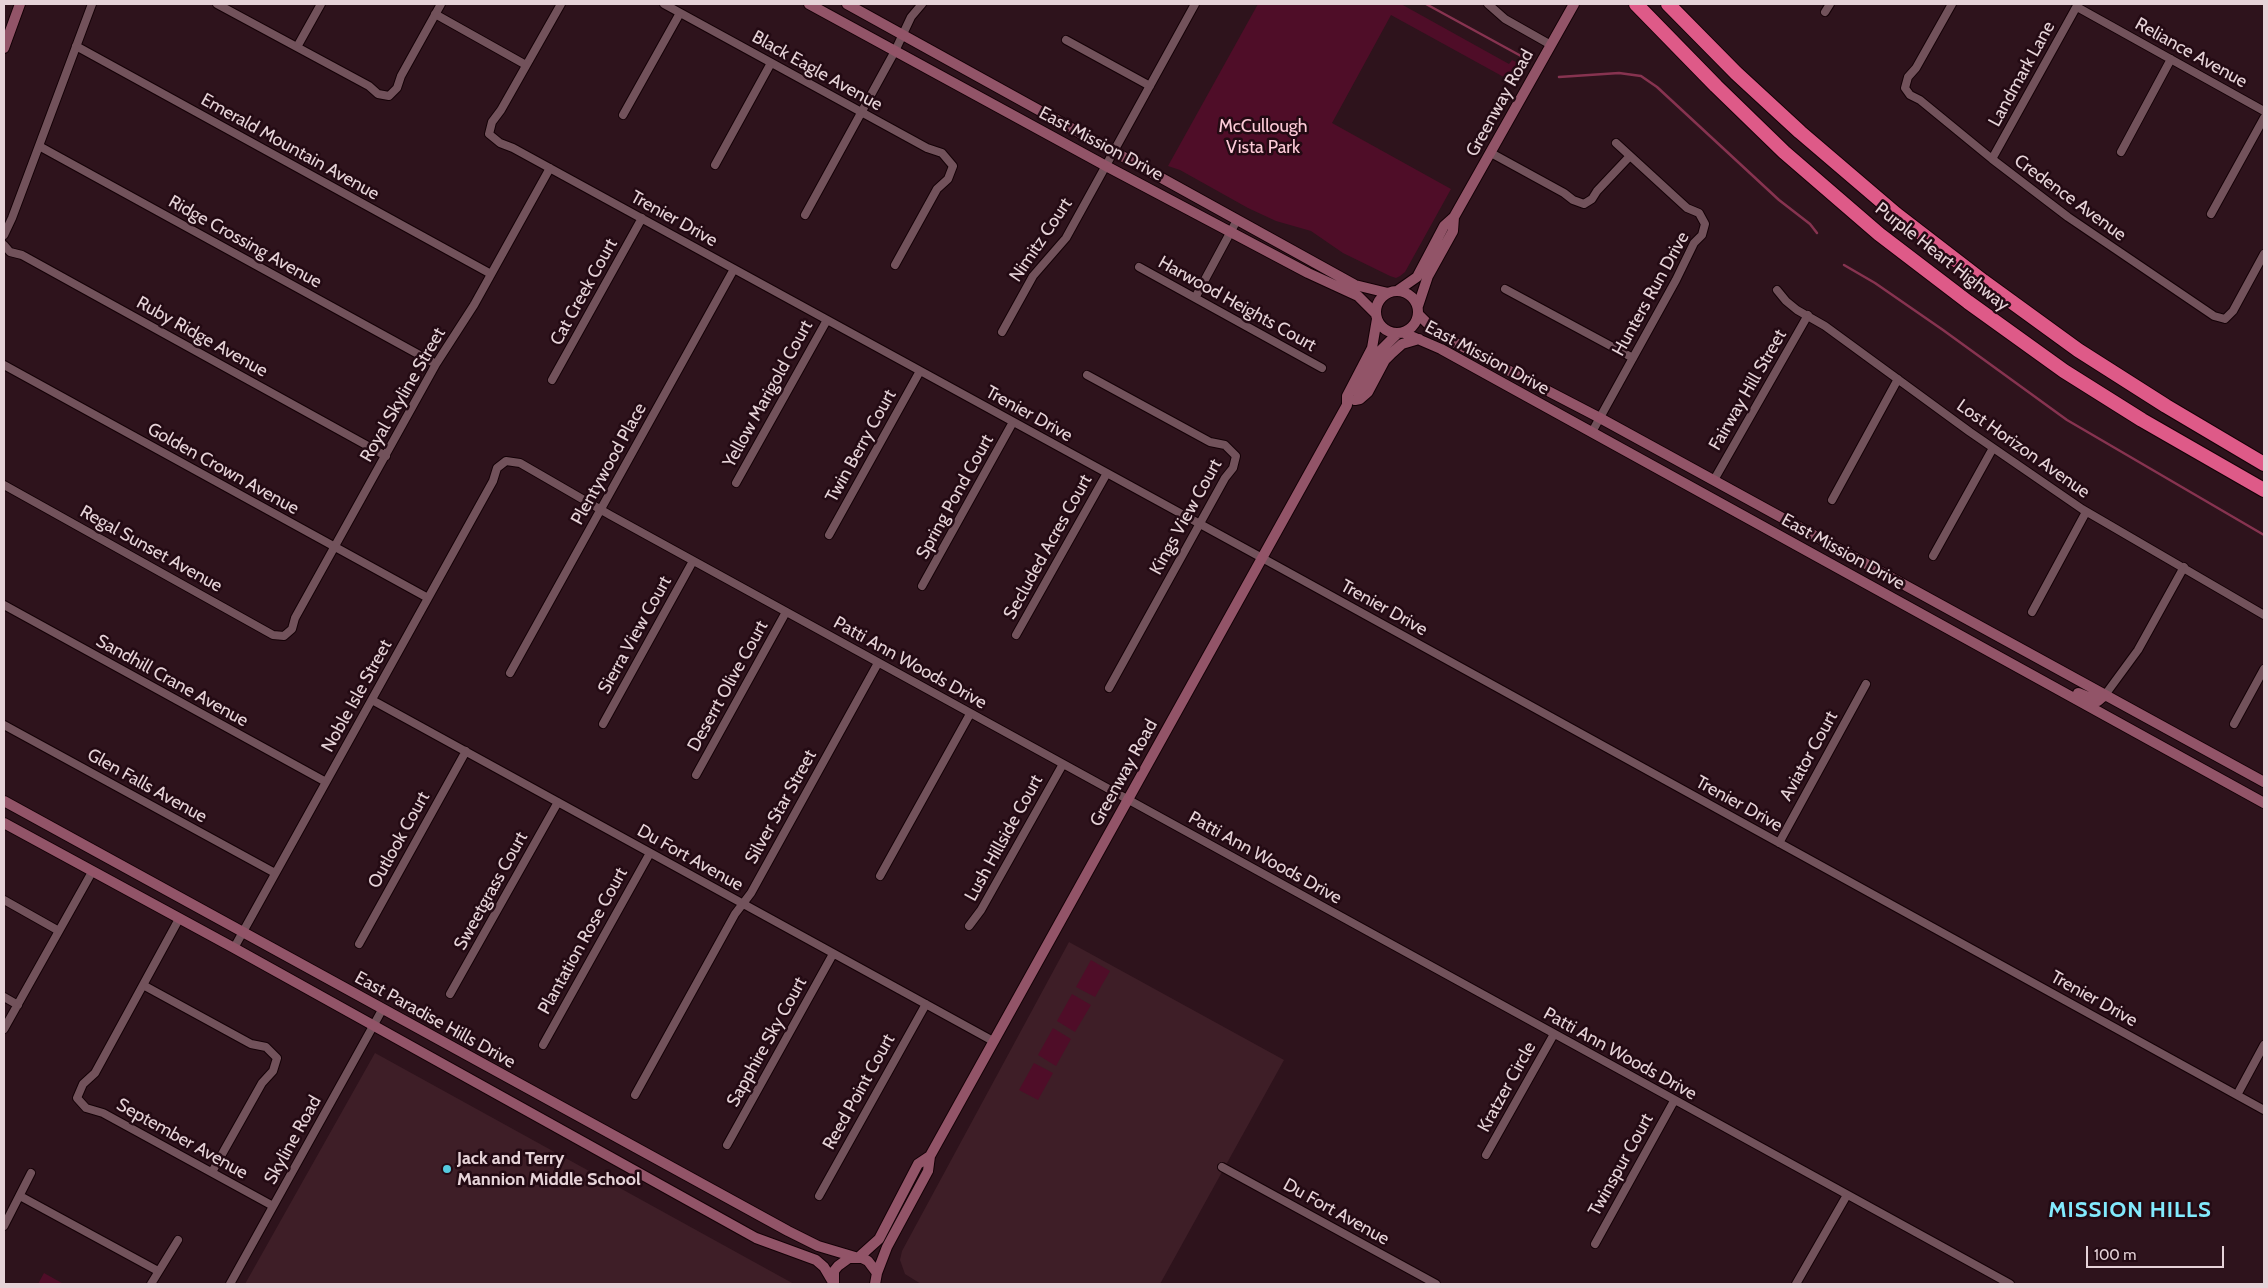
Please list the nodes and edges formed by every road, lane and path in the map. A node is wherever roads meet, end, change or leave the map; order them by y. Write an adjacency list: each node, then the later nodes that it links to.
1 (20, 4): 27 (street)
2 (92, 4): 25 (street)
3 (217, 4): 26 (street)
4 (321, 4): 26 (street)
5 (441, 4): 21 (street)
6 (561, 4): 31 (street)
7 (664, 4): 20 (street, Black Eagle Avenue)
8 (809, 4): 28 (street, East Mission Drive)
9 (847, 4): 22 (street, East Mission Drive)
10 (922, 4): 22 (street)
11 (1195, 4): 32 (street, Nimitz Court)
12 (1488, 4): 24 (street)
13 (1574, 4): 24 (street, Greenway Road)
14 (1636, 4): 91 (highway, Purple Heart Highway)
15 (1668, 4): 86 (highway, Purple Heart Highway)
16 (1830, 4): 19 (street)
17 (1952, 4): 43 (street, Credence Avenue)
18 (2078, 5): 29 (street, Reliance Avenue); 43 (street, Landmark Lane)
19 (1825, 12)
20 (680, 13): 30 (street, Black Eagle Avenue); 35 (street)
21 (435, 14): 26 (street); 31 (street)
22 (902, 34): 28 (street); 39 (street, East Mission Drive)
23 (1066, 40): 32 (street)
24 (1550, 45): 41 (street, Greenway Road)
25 (76, 46): 38 (street); 59 (street, Emerald Mountain Avenue)
26 (297, 47)
27 (4, 48)
28 (896, 51): 34 (street); 45 (street, East Mission Drive)
29 (2172, 59): 33 (street, Reliance Avenue); 40 (street)
30 (771, 63): 34 (street, Black Eagle Avenue); 44 (street)
31 (526, 65): 46 (street, Trenier Drive)
32 (1150, 86): 39 (street, Nimitz Court)
33 (2264, 111)
34 (862, 112): 48 (street); 56 (street, Black Eagle Avenue)
35 (623, 115)
36 (2264, 118): 47 (street)
37 (1616, 143): 42 (street, Hunters Run Drive)
38 (39, 146): 53 (street); 72 (street, Ridge Crossing Avenue)
39 (1114, 151): 45 (street, Nimitz Court); 51 (street, East Mission Drive)
40 (2121, 152)
41 (1491, 153): 42 (street); 49 (street, Greenway Road)
42 (1630, 156): 71 (street, Hunters Run Drive)
43 (1992, 159): 55 (street, Credence Avenue)
44 (715, 165)
45 (1106, 166): 52 (street, East Mission Drive); 68 (street, Nimitz Court)
46 (550, 168): 50 (street, Trenier Drive); 59 (street, Royal Skyline Street)
47 (2210, 214)
48 (805, 215)
49 (1454, 217): 62 (street, Greenway Road); 64 (street, Greenway Road)
50 (642, 218): 58 (street, Trenier Drive); 77 (street, Cat Creek Court)
51 (1237, 220): 52 (street); 62 (street, East Mission Drive)
52 (1231, 231): 63 (street); 66 (street, East Mission Drive)
53 (4, 235)
54 (4, 245): 84 (street, Ruby Ridge Avenue)
55 (2264, 254)
56 (895, 265)
57 (1139, 267): 63 (street, Harwood Heights Court)
58 (734, 269): 67 (street, Trenier Drive); 93 (street, Plentywood Place)
59 (491, 274): 72 (street, Royal Skyline Street)
60 (1504, 289): 71 (street)
61 (1777, 290): 65 (street, Lost Horizon Avenue)
62 (1392, 292): 64 (street); 66 (street)
63 (1194, 298): 74 (street, Harwood Heights Court)
64 (1419, 310): 69 (street); 80 (street, East Mission Drive)
65 (1808, 315): 78 (street, Lost Horizon Avenue); 88 (street, Fairway Hill Street)
66 (1376, 316): 69 (street); 79 (street, Greenway Road)
67 (827, 320): 75 (street, Trenier Drive); 89 (street, Yellow Marigold Court)
68 (1002, 332)
69 (1401, 333): 70 (street, East Mission Drive); 79 (street, Greenway Road)
70 (1419, 339): 79 (street); 82 (street, East Mission Drive)
71 (1633, 358): 80 (street, Hunters Run Drive)
72 (436, 364): 84 (street, Royal Skyline Street)
73 (4, 365): 97 (street, Golden Crown Avenue)
74 (1322, 368)
75 (920, 371): 81 (street, Trenier Drive); 96 (street, Twin Berry Court)
76 (1087, 375): 95 (street, Kings View Court)
77 (552, 380)
78 (1898, 380): 83 (street, Lost Horizon Avenue); 92 (street)
79 (1351, 403): 99 (street, Greenway Road)
80 (1600, 418): 82 (street, Hunters Run Drive); 88 (street, East Mission Drive)
81 (1013, 422): 87 (street, Trenier Drive); 102 (street, Spring Pond Court)
82 (1592, 432): 110 (street, East Mission Drive)
83 (1993, 448): 94 (street, Lost Horizon Avenue); 98 (street)
84 (386, 456): 97 (street, Royal Skyline Street)
85 (506, 461): 93 (street, Patti Ann Woods Drive); 103 (street, Noble Isle Street)
86 (2264, 464)
87 (1106, 474): 95 (street, Trenier Drive); 109 (street, Secluded Acres Court)
88 (1714, 480): 116 (street, East Mission Drive)
89 (736, 483)
90 (4, 485): 108 (street, Regal Sunset Avenue)
91 (2264, 490)
92 (1832, 500)
93 (600, 510): 100 (street, Patti Ann Woods Drive); 113 (street, Plentywood Place)
94 (2086, 512): 101 (street, Lost Horizon Avenue); 106 (street)
95 (1199, 525): 99 (street, Trenier Drive); 115 (street, Kings View Court)
96 (829, 536)
97 (334, 547): 103 (street, Golden Crown Avenue); 108 (street, Royal Skyline Street)
98 (1933, 556)
99 (1262, 558): 127 (street, Greenway Road); 132 (street, Trenier Drive)
100 (693, 561): 105 (street, Patti Ann Woods Drive); 119 (street, Sierra View Court)
101 (2184, 568): 107 (street, Lost Horizon Avenue); 116 (street)
102 (922, 586)
103 (428, 598): 117 (street, Noble Isle Street)
104 (4, 605): 125 (street, Sandhill Crane Avenue)
105 (786, 612): 111 (street, Patti Ann Woods Drive); 124 (street, Deserrt Olive Court)
106 (2032, 612)
107 (2264, 615)
108 (284, 636)
109 (1016, 636)
110 (1993, 654): 116 (street); 130 (street, East Mission Drive)
111 (878, 663): 118 (street, Patti Ann Woods Drive); 138 (street, Silver Star Street)
112 (2264, 669): 120 (street)
113 (510, 673)
114 (1866, 684): 132 (street, Aviator Court)
115 (1109, 688)
116 (2105, 695): 126 (street, East Mission Drive)
117 (372, 700): 122 (street, Du Fort Avenue); 125 (street, Noble Isle Street)
118 (970, 714): 123 (street, Patti Ann Woods Drive); 136 (street)
119 (603, 724)
120 (2234, 724)
121 (4, 725): 135 (street, Glen Falls Avenue)
122 (466, 751): 129 (street, Du Fort Avenue); 143 (street, Outlook Court)
123 (1062, 764): 127 (street, Patti Ann Woods Drive); 140 (street, Lush Hillside Court)
124 (696, 775)
125 (326, 782): 135 (street, Noble Isle Street)
126 (2264, 782)
127 (1128, 800): 154 (street, Patti Ann Woods Drive); 155 (street, Greenway Road)
128 (4, 801): 142 (street, East Paradise Hills Drive)
129 (558, 802): 133 (street, Du Fort Avenue); 147 (street, Sweetgrass Court)
130 (2264, 803)
131 (4, 823): 134 (street, East Paradise Hills Drive)
132 (1778, 842): 159 (street, Trenier Drive)
133 (650, 853): 138 (street, Du Fort Avenue); 156 (street, Plantation Rose Court)
134 (92, 872): 139 (street, East Paradise Hills Drive); 141 (street)
135 (275, 873): 142 (street, Noble Isle Street)
136 (880, 876)
137 (4, 900): 141 (street)
138 (743, 904): 145 (street, Du Fort Avenue); 158 (street, Silver Star Street)
139 (179, 919): 144 (street, East Paradise Hills Drive); 146 (street)
140 (969, 926)
141 (59, 931): 150 (street)
142 (243, 932): 144 (street, Noble Isle Street); 151 (street, East Paradise Hills Drive)
143 (358, 944)
144 (234, 948): 152 (street, East Paradise Hills Drive)
145 (834, 954): 149 (street, Du Fort Avenue); 162 (street, Sapphire Sky Court)
146 (143, 985): 166 (street); 166 (street, September Avenue)
147 (450, 994)
148 (4, 997): 150 (street)
149 (926, 1004): 155 (street, Du Fort Avenue); 170 (street, Reed Point Court)
150 (18, 1005): 153 (street)
151 (382, 1010): 152 (street, Skyline Road); 175 (street, East Paradise Hills Drive)
152 (373, 1026): 171 (street, Skyline Road); 180 (street, East Paradise Hills Drive)
153 (4, 1029)
154 (1554, 1034): 160 (street, Patti Ann Woods Drive); 163 (street, Kratzer Circle)
155 (994, 1041): 164 (street, Greenway Road)
156 (542, 1045)
157 (2264, 1046): 159 (street)
158 (634, 1095)
159 (2236, 1095): 161 (street, Trenier Drive)
160 (1674, 1101): 168 (street, Patti Ann Woods Drive); 174 (street, Twinspur Court)
161 (2264, 1110)
162 (727, 1145)
163 (1486, 1155)
164 (930, 1156): 175 (street, Greenway Road); 177 (street, Greenway Road)
165 (1222, 1167): 181 (street, Du Fort Avenue)
166 (212, 1172): 171 (street, September Avenue)
167 (31, 1173): 169 (street)
168 (1847, 1195): 182 (street); 183 (street, Patti Ann Woods Drive)
169 (20, 1196): 172 (street); 176 (street)
170 (819, 1196)
171 (273, 1206): 179 (street, Skyline Road)
172 (4, 1226)
173 (178, 1240): 176 (street)
174 (1595, 1244)
175 (857, 1257): 177 (street); 180 (street, Greenway Road)
176 (158, 1271): 178 (street)
177 (878, 1279)
178 (151, 1284)
179 (230, 1284)
180 (834, 1284)
181 (1436, 1284)
182 (1796, 1284)
183 (2010, 1284)

